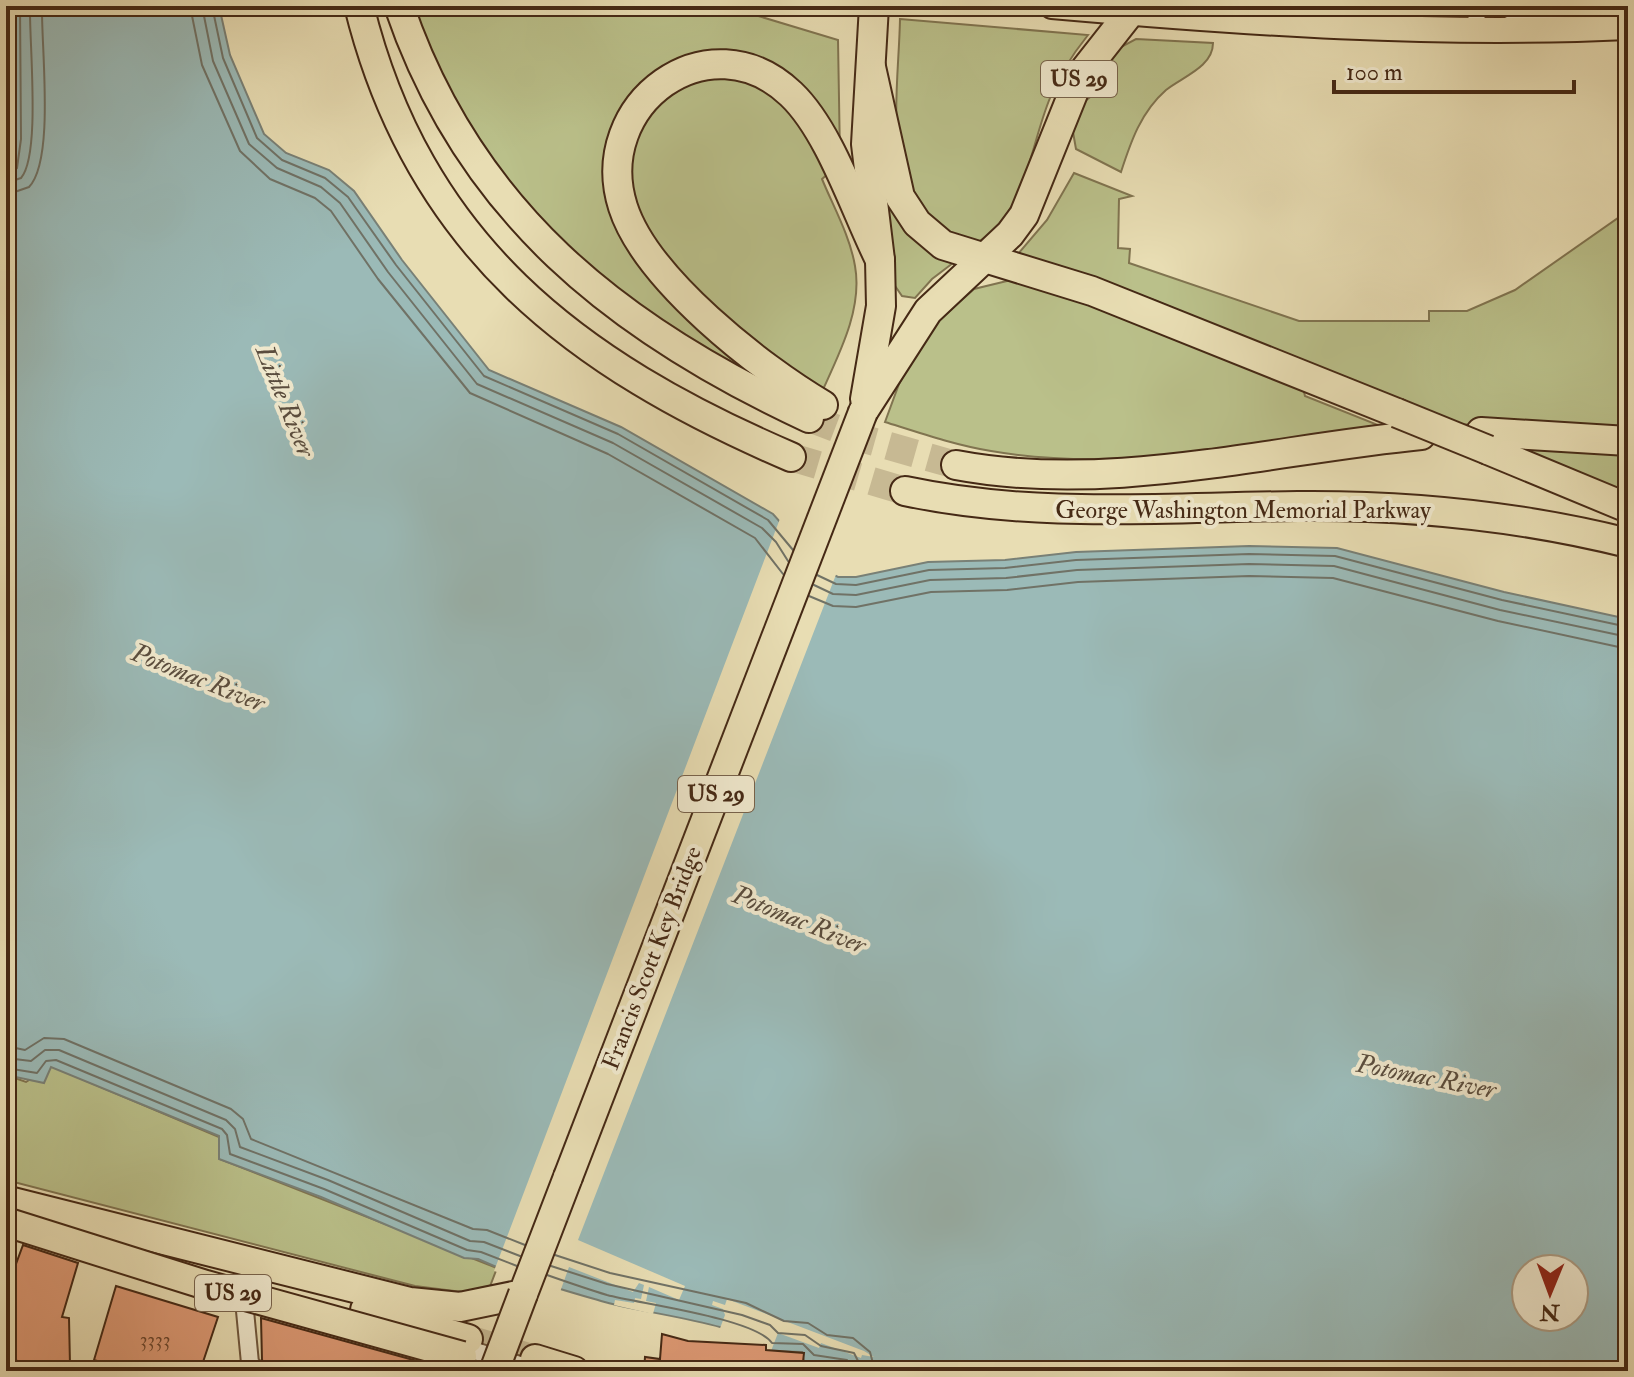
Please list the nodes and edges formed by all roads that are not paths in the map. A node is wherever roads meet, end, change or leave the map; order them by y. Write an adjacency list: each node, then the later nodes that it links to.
1 (359, 6): 17 (highway)
2 (399, 6): 12 (highway)
3 (874, 6): 10 (highway, US 29)
4 (1052, 6): 6 (main road)
5 (1501, 6): 7 (street)
6 (1132, 10): 8 (main road); 11 (highway, US 29)
7 (1628, 10)
8 (1477, 18): 9 (main road)
9 (1628, 27)
10 (871, 67): 11 (highway); 12 (highway, US 29)
11 (984, 259): 13 (highway, US 29); 15 (highway, bridge)
12 (880, 260): 13 (highway, US 29)
13 (863, 412): 24 (highway, Francis Scott Key Bridge / US 29, bridge)
14 (1421, 435): 18 (highway, George Washington Memorial Parkway)
15 (1484, 441): 16 (highway); 20 (highway)
16 (1628, 441)
17 (791, 457)
18 (956, 465)
19 (905, 491): 21 (highway, George Washington Memorial Parkway)
20 (1628, 508)
21 (1628, 543)
22 (7, 1208): 23 (street); 24 (highway, US 29); 25 (highway, US 29, bridge)
23 (243, 1284): 26 (street); 27 (street)
24 (523, 1294): 28 (highway, Francis Scott Key Bridge / US 29, bridge)
25 (465, 1348)
26 (537, 1365): 29 (highway)
27 (258, 1371)
28 (494, 1371)
29 (574, 1371)

